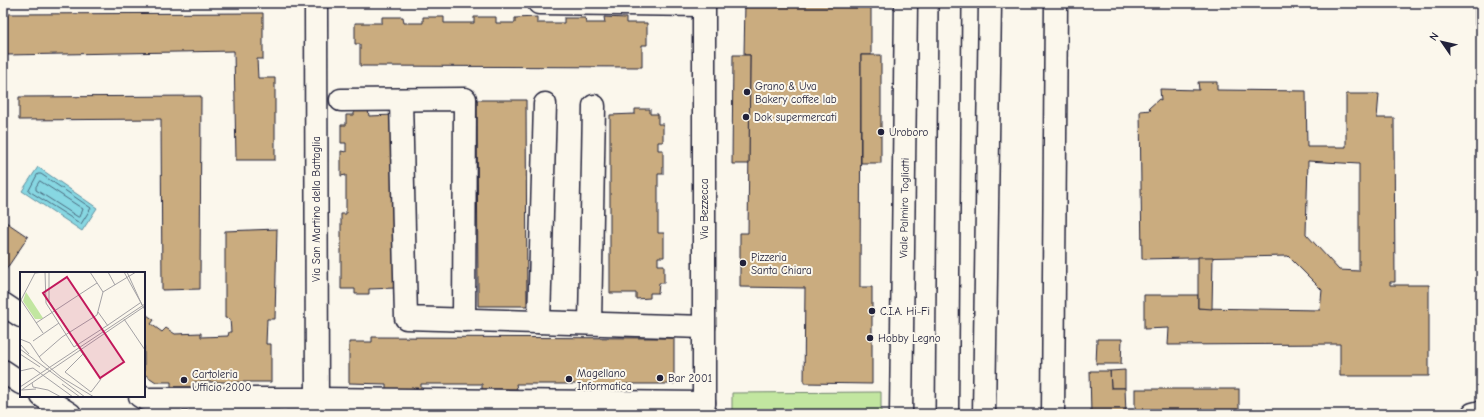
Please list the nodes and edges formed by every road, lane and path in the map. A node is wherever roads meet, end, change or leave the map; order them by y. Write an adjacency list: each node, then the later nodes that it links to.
1 (316, 3): 22 (street, Via San Martino della Battaglia)
2 (539, 3): 7 (street)
3 (906, 3): 26 (street, Viale Palmiro Togliatti)
4 (950, 3): 27 (street)
5 (990, 3): 28 (street)
6 (1056, 3): 29 (street)
7 (704, 4): 17 (street, Via Bezzecca)
8 (341, 100): 9 (street)
9 (401, 100): 14 (street); 14 (street)
10 (545, 104): 15 (street)
11 (594, 106): 16 (street)
12 (3, 304): 13 (street)
13 (20, 315)
14 (464, 320): 15 (street)
15 (539, 322): 16 (street)
16 (590, 323): 17 (street)
17 (704, 327): 23 (street, Via Bezzecca)
18 (3, 371): 19 (street)
19 (20, 382)
20 (44, 397): 25 (street)
21 (142, 397): 22 (street)
22 (317, 407): 23 (street)
23 (703, 409)
24 (1481, 412): 30 (street)
25 (70, 414)
26 (901, 414)
27 (947, 414)
28 (984, 414)
29 (1053, 414)
30 (1473, 414)

